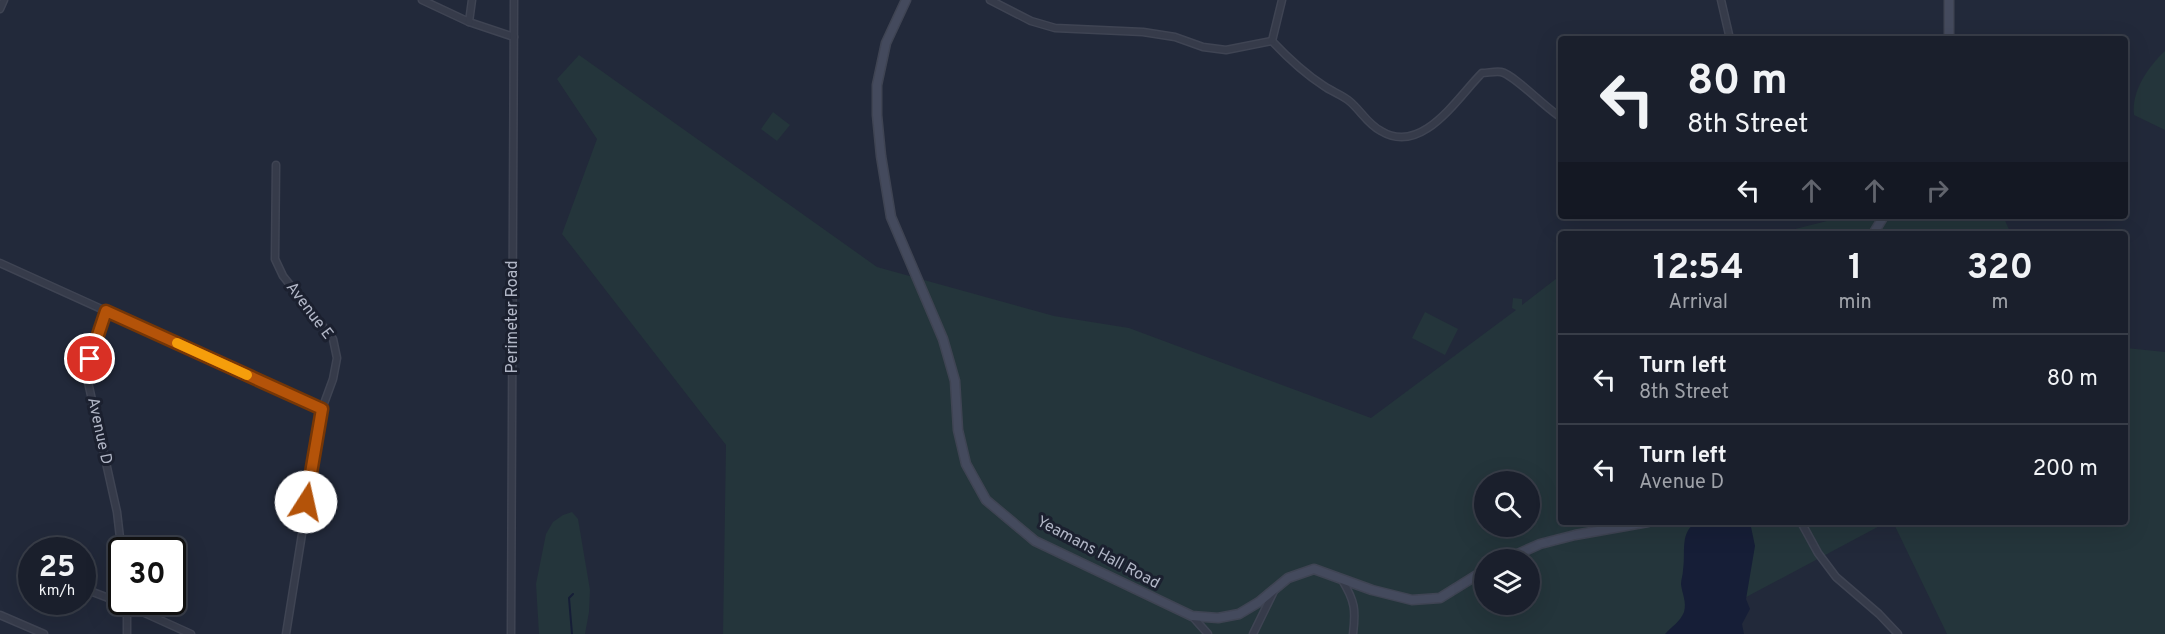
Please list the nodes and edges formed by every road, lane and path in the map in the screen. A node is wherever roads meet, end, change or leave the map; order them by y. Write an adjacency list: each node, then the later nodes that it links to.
1 (4, 0): 10 (street)
2 (422, 0): 11 (street)
3 (472, 0): 11 (street)
4 (514, 0): 14 (street, Perimeter Road)
5 (906, 0): 31 (street, Yeamans Hall Road)
6 (990, 0): 15 (street)
7 (1282, 0): 15 (street)
8 (1721, 0): 12 (street)
9 (1949, 0): 13 (street)
10 (0, 9)
11 (469, 22): 14 (street)
12 (1729, 36)
13 (1949, 36)
14 (514, 37): 36 (street, Perimeter Road)
15 (1272, 41): 16 (street)
16 (1558, 115)
17 (276, 165): 20 (street, Avenue E)
18 (0, 263): 19 (street)
19 (106, 311): 20 (street); 23 (street, Avenue D)
20 (322, 409): 35 (street, Avenue E)
21 (1631, 525): 24 (street)
22 (1803, 525): 40 (street)
23 (120, 537)
24 (1529, 549)
25 (1340, 577): 26 (street, Yeamans Hall Road); 27 (street, Yeamans Hall Road); 39 (street)
26 (1474, 577)
27 (1276, 588): 31 (street, Yeamans Hall Road); 38 (street)
28 (0, 615): 32 (street)
29 (127, 615): 33 (street)
30 (152, 615): 34 (street)
31 (1191, 616): 37 (street)
32 (44, 634)
33 (127, 634)
34 (191, 634)
35 (286, 634)
36 (511, 634)
37 (1209, 634)
38 (1253, 634)
39 (1353, 634)
40 (1898, 634)

